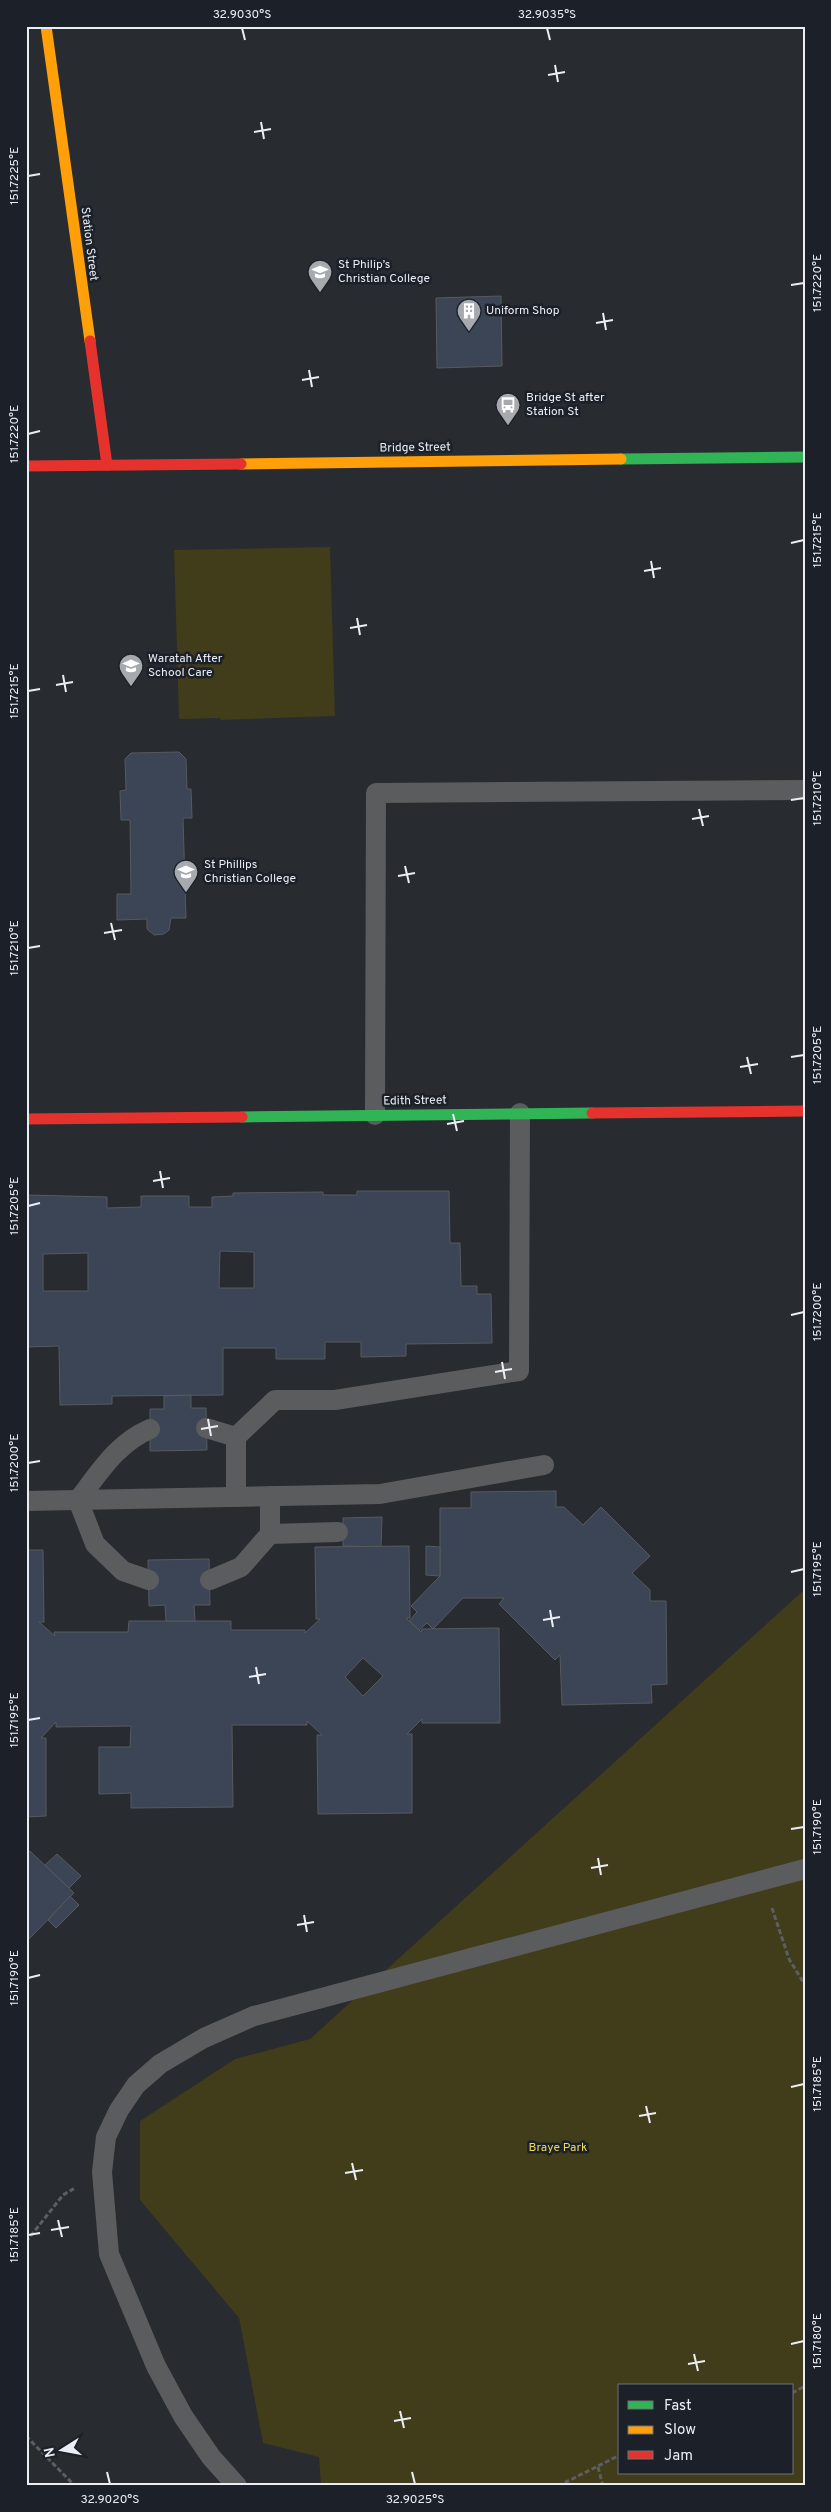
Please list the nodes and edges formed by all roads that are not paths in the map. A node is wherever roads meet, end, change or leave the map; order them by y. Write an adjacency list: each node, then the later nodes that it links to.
1 (46, 26): 3 (street, Station Street)
2 (805, 457): 3 (street, Bridge Street)
3 (107, 465): 4 (street, Bridge Street)
4 (26, 466)
5 (805, 790): 8 (lane)
6 (805, 1111): 7 (street, Edith Street)
7 (520, 1114): 8 (street, Edith Street); 12 (lane)
8 (375, 1116): 9 (street, Edith Street)
9 (26, 1119)
10 (206, 1428): 12 (lane)
11 (150, 1429): 16 (lane)
12 (236, 1437): 14 (lane)
13 (544, 1466): 15 (lane)
14 (236, 1496): 15 (lane); 16 (lane)
15 (270, 1496): 19 (lane)
16 (78, 1500): 17 (lane); 20 (lane)
17 (26, 1501)
18 (338, 1532): 19 (lane)
19 (270, 1534): 21 (lane)
20 (149, 1580)
21 (210, 1580)
22 (805, 1869): 23 (lane)
23 (237, 2486)

